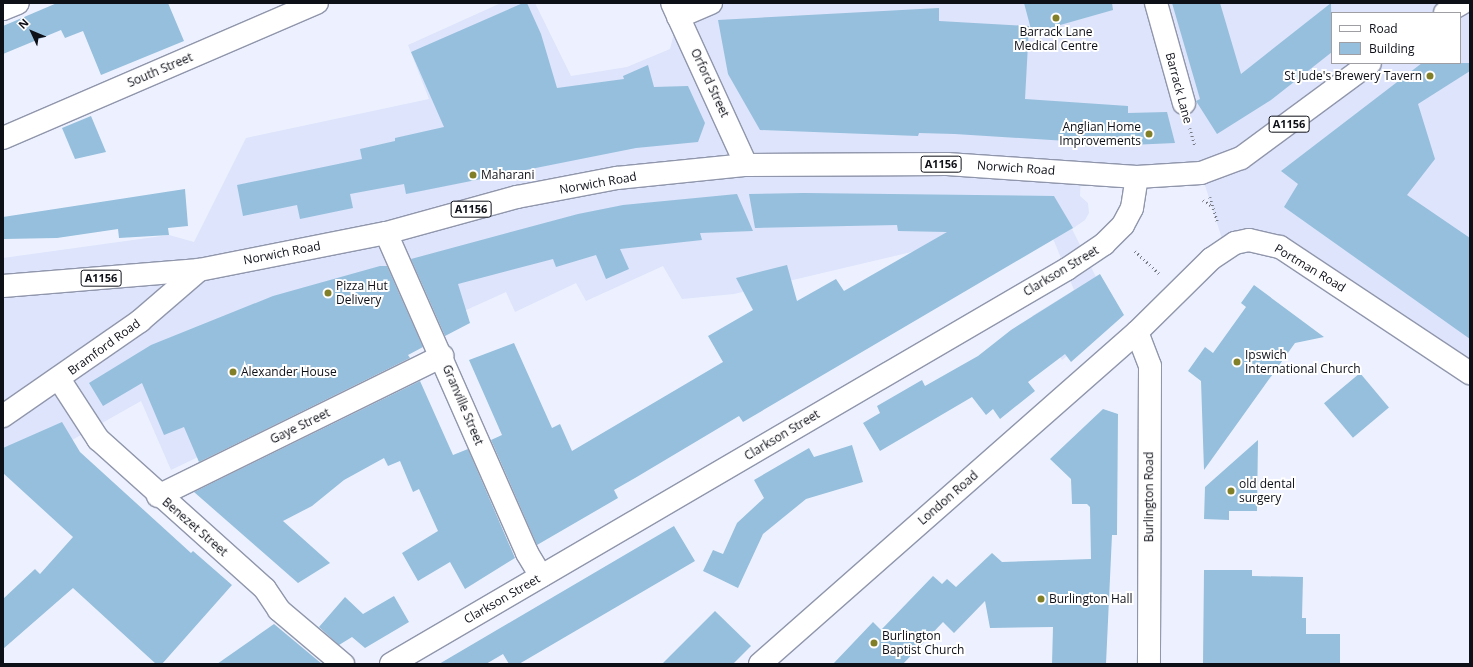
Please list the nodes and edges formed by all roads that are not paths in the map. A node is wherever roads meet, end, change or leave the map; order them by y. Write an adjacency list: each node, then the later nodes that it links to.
1 (18, 3): 6 (street)
2 (317, 3): 11 (street, South Street)
3 (711, 3): 7 (street)
4 (1156, 3): 10 (street, Barrack Lane)
5 (1462, 3): 8 (street)
6 (3, 9)
7 (675, 10): 12 (street, Orford Street)
8 (1447, 12)
9 (1369, 64): 13 (street, Norwich Road / A1156)
10 (1184, 102)
11 (3, 138)
12 (746, 164): 13 (street, Norwich Road / A1156); 14 (street, Norwich Road / A1156)
13 (1136, 177): 23 (street, Clarkson Street)
14 (386, 233): 15 (street, Norwich Road / A1156); 18 (street, Granville Street)
15 (199, 270): 16 (street, Norwich Road / A1156); 20 (street, Bramford Road)
16 (3, 286)
17 (1137, 332): 19 (street, Portman Road); 26 (street, London Road); 27 (street, Burlington Road)
18 (442, 356): 22 (street, Gaye Street); 23 (street, Granville Street)
19 (1470, 373)
20 (59, 379): 21 (street, Bramford Road); 22 (street, Benezet Street)
21 (3, 416)
22 (158, 496): 24 (street, Benezet Street)
23 (541, 576): 25 (street, Clarkson Street)
24 (343, 664)
25 (390, 664)
26 (760, 664)
27 (1149, 664)

